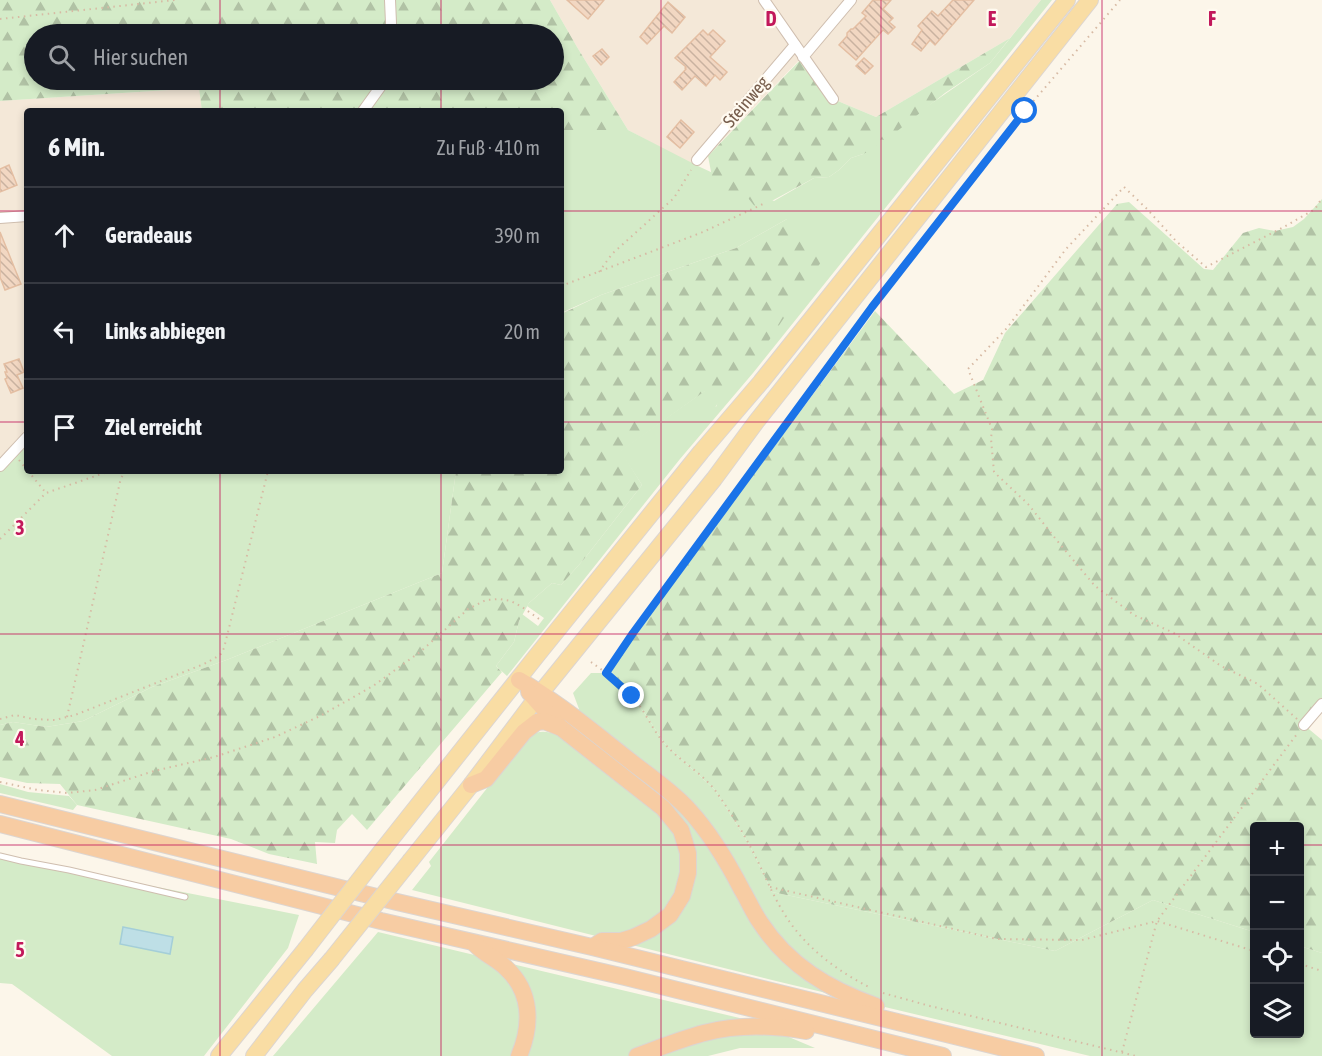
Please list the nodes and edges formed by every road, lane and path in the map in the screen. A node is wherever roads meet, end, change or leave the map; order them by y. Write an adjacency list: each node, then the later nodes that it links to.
1 (175, 0): 8 (path)
2 (390, 0): 9 (street)
3 (764, 0): 10 (street)
4 (851, 0): 11 (street)
5 (1067, 0): 33 (main road)
6 (1090, 0): 34 (main road)
7 (1120, 0): 32 (path)
8 (0, 19)
9 (391, 24)
10 (795, 45): 11 (street); 15 (street, Steinweg)
11 (803, 57): 13 (street)
12 (378, 90): 14 (street)
13 (833, 99)
14 (365, 108)
15 (697, 160): 20 (path)
16 (1322, 198): 38 (path)
17 (763, 204): 20 (path)
18 (24, 216): 19 (street)
19 (0, 218)
20 (598, 272): 21 (path)
21 (564, 285)
22 (24, 440): 23 (street)
23 (0, 466)
24 (30, 474): 28 (path)
25 (101, 474): 28 (path)
26 (123, 474): 36 (path)
27 (267, 474): 36 (path)
28 (46, 493): 29 (path)
29 (0, 539)
30 (542, 621): 40 (path)
31 (591, 662): 32 (path)
32 (606, 673): 45 (path)
33 (519, 680): 34 (highway); 58 (main road, bridge)
34 (539, 697): 39 (highway); 41 (main road); 56 (highway)
35 (1322, 704): 38 (street)
36 (67, 717): 37 (path)
37 (0, 719)
38 (1304, 725): 47 (path)
39 (560, 728): 41 (highway); 49 (highway)
40 (0, 782)
41 (471, 785): 59 (main road, bridge)
42 (0, 804): 49 (highway)
43 (0, 824): 48 (highway)
44 (0, 856): 46 (lane)
45 (770, 887): 47 (path); 53 (path)
46 (185, 897)
47 (1157, 921): 50 (path); 57 (path)
48 (473, 942): 55 (highway); 60 (highway)
49 (592, 947): 56 (highway)
50 (1250, 950)
51 (1304, 966): 52 (path)
52 (1322, 971)
53 (869, 987)
54 (878, 992): 57 (path)
55 (836, 1029): 61 (highway); 62 (highway)
56 (956, 1035): 63 (highway)
57 (1122, 1052): 64 (path)
58 (219, 1056)
59 (254, 1056)
60 (519, 1056)
61 (638, 1056)
62 (943, 1056)
63 (1036, 1056)
64 (1136, 1056)

